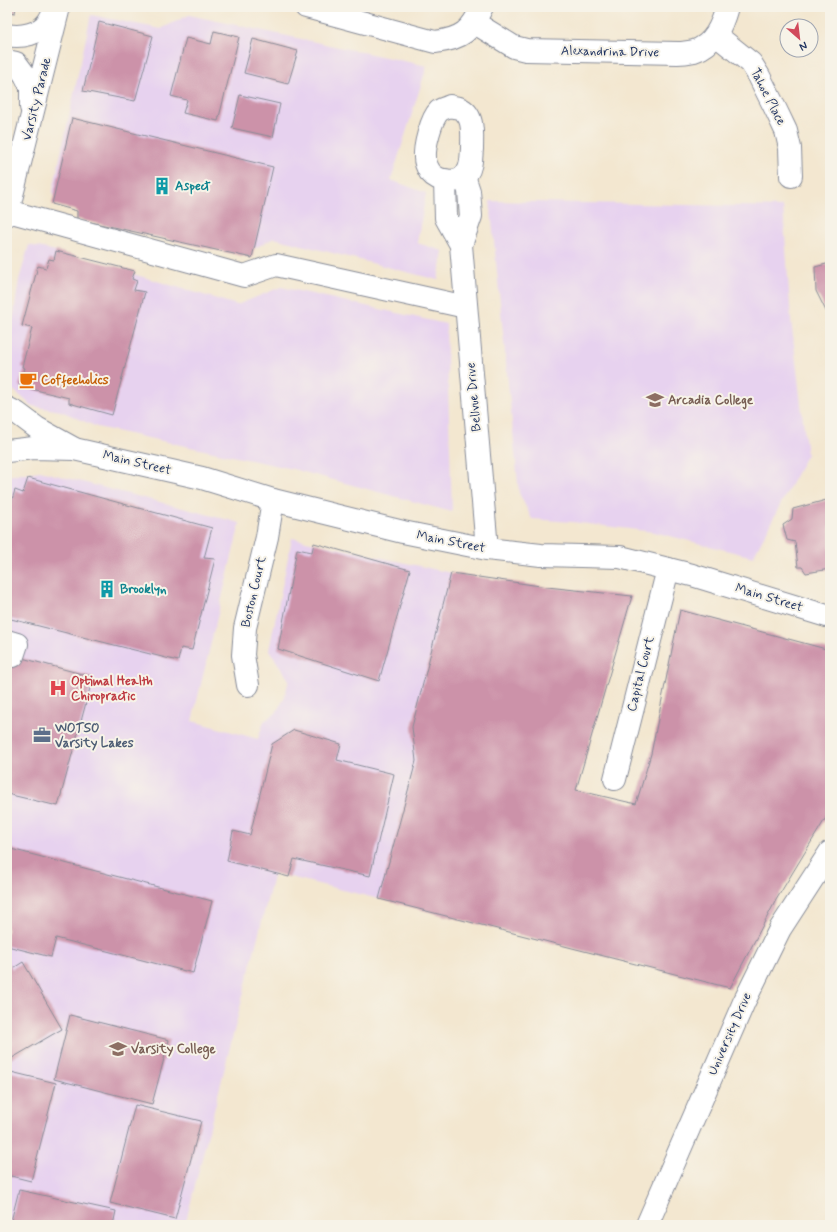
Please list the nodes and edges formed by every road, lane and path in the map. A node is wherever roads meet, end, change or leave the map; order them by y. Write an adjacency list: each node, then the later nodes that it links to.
1 (56, 7): 6 (street)
2 (59, 7): 9 (street, Varsity Parade)
3 (306, 7): 5 (street)
4 (727, 7): 7 (street, Alexandrina Drive)
5 (479, 15): 7 (street, Alexandrina Drive)
6 (7, 35)
7 (716, 35): 10 (street, Tahoe Place)
8 (7, 61): 9 (street)
9 (31, 125): 12 (street, Varsity Parade)
10 (791, 176)
11 (454, 178): 13 (street, Bellvue Drive)
12 (8, 213): 13 (street)
13 (466, 307): 18 (street, Bellvue Drive)
14 (7, 408): 15 (street)
15 (74, 449): 16 (street); 17 (street, Main Street)
16 (7, 452)
17 (273, 500): 18 (street, Main Street); 21 (street, Boston Court)
18 (487, 549): 19 (street, Main Street)
19 (668, 569): 20 (street, Main Street); 22 (street, Capital Court)
20 (830, 617)
21 (248, 685)
22 (615, 779)
23 (830, 852): 25 (street, University Drive)
24 (830, 873): 26 (street, University Drive)
25 (647, 1225)
26 (659, 1225)

